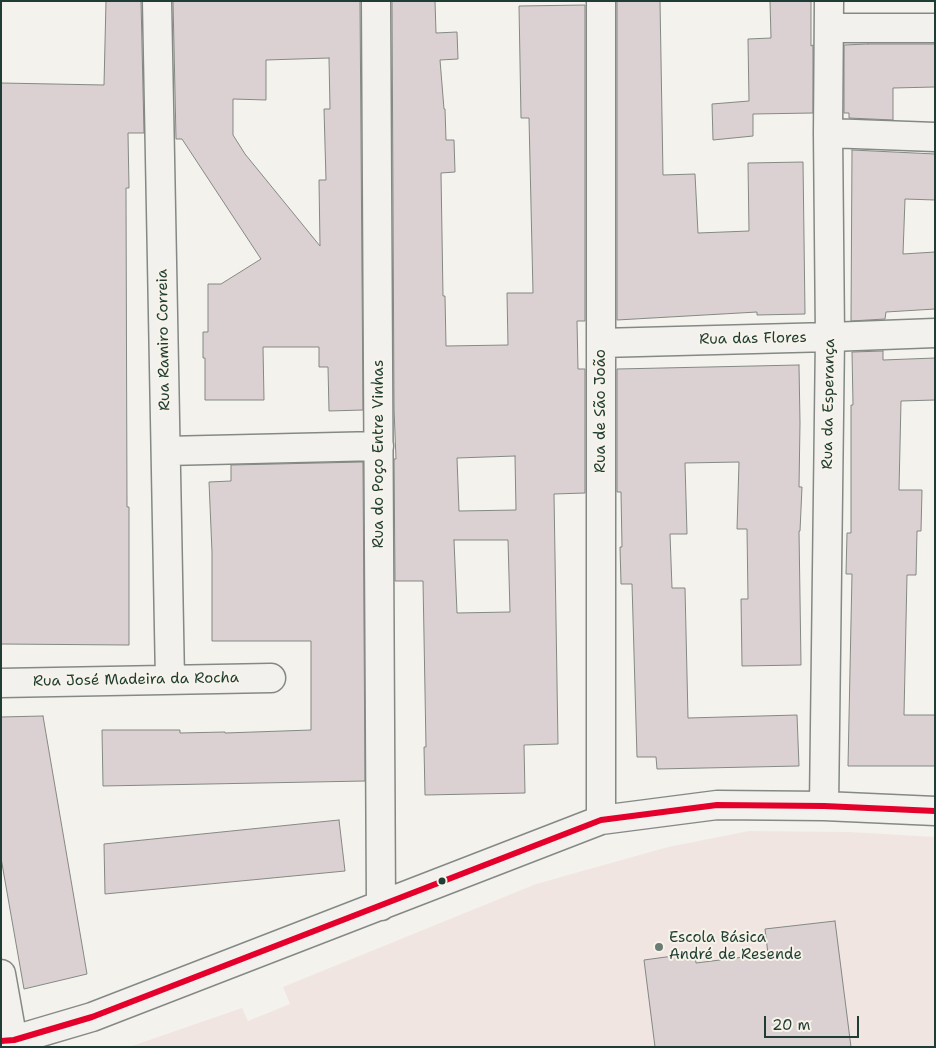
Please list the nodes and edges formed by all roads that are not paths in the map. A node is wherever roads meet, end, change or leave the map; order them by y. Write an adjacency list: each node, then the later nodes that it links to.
1 (157, 1): 13 (street, Rua Ramiro Correia)
2 (376, 1): 12 (street, Rua do Poço Entre Vinhas)
3 (601, 1): 11 (street, Rua de São João)
4 (830, 1): 5 (street, Rua da Esperança)
5 (829, 28): 6 (street); 7 (street, Rua da Esperança)
6 (935, 28)
7 (828, 133): 8 (street); 10 (street, Rua da Esperança)
8 (935, 138)
9 (935, 332): 10 (street, Rua das Flores)
10 (830, 337): 11 (street, Rua das Flores); 17 (street, Rua da Esperança)
11 (601, 343): 19 (street, Rua de São João)
12 (379, 446): 13 (street); 20 (street, Rua do Poço Entre Vinhas)
13 (166, 451): 15 (street, Rua Ramiro Correia)
14 (271, 678): 15 (street, Rua José Madeira da Rocha)
15 (170, 680): 16 (street, Rua José Madeira da Rocha)
16 (1, 683)
17 (824, 806): 18 (street); 19 (street)
18 (935, 811)
19 (601, 820): 20 (street)
20 (381, 906): 22 (street)
21 (1, 974): 22 (street)
22 (10, 1043)

